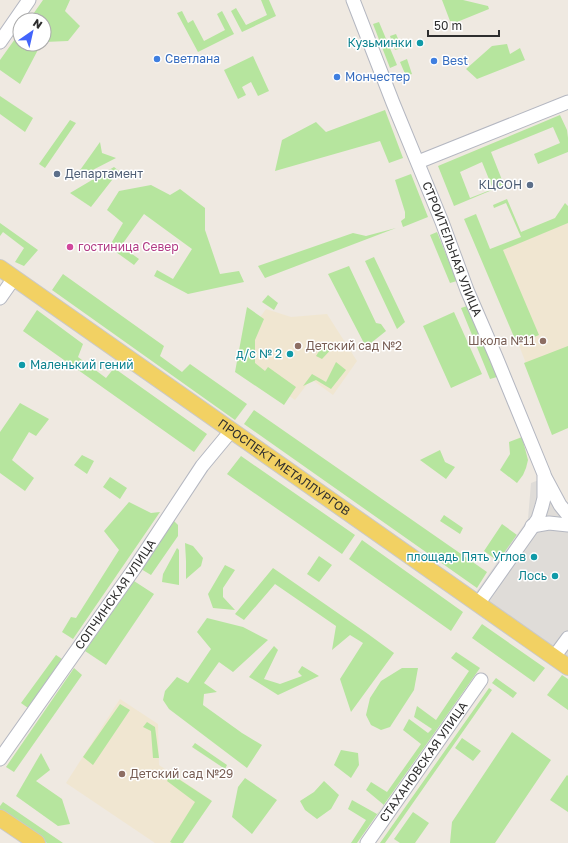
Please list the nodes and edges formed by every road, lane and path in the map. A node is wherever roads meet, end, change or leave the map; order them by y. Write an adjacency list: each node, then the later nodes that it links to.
1 (29, 0): 3 (street)
2 (353, 0): 5 (street, СТРОИТЕЛЬНАЯ УЛИЦА)
3 (0, 42)
4 (568, 102): 5 (street)
5 (418, 162): 10 (street, СТРОИТЕЛЬНАЯ УЛИЦА)
6 (0, 268): 7 (main road, ПРОСПЕКТ МЕТАЛЛУРГОВ)
7 (14, 278): 8 (street); 9 (main road, ПРОСПЕКТ МЕТАЛЛУРГОВ)
8 (0, 298)
9 (231, 431): 14 (main road, ПРОСПЕКТ МЕТАЛЛУРГОВ); 19 (street, СОПЧИНСКАЯ УЛИЦА)
10 (544, 474): 11 (street); 13 (street, СТРОИТЕЛЬНАЯ УЛИЦА)
11 (568, 515)
12 (568, 524): 13 (street)
13 (532, 526): 14 (street)
14 (478, 604): 16 (main road, ПРОСПЕКТ МЕТАЛЛУРГОВ)
15 (568, 638): 16 (street)
16 (554, 657): 17 (main road, ПРОСПЕКТ МЕТАЛЛУРГОВ)
17 (568, 667)
18 (481, 680): 22 (street, СТАХАНОВСКАЯ УЛИЦА)
19 (0, 759)
20 (0, 818): 21 (main road)
21 (37, 843)
22 (367, 843)

